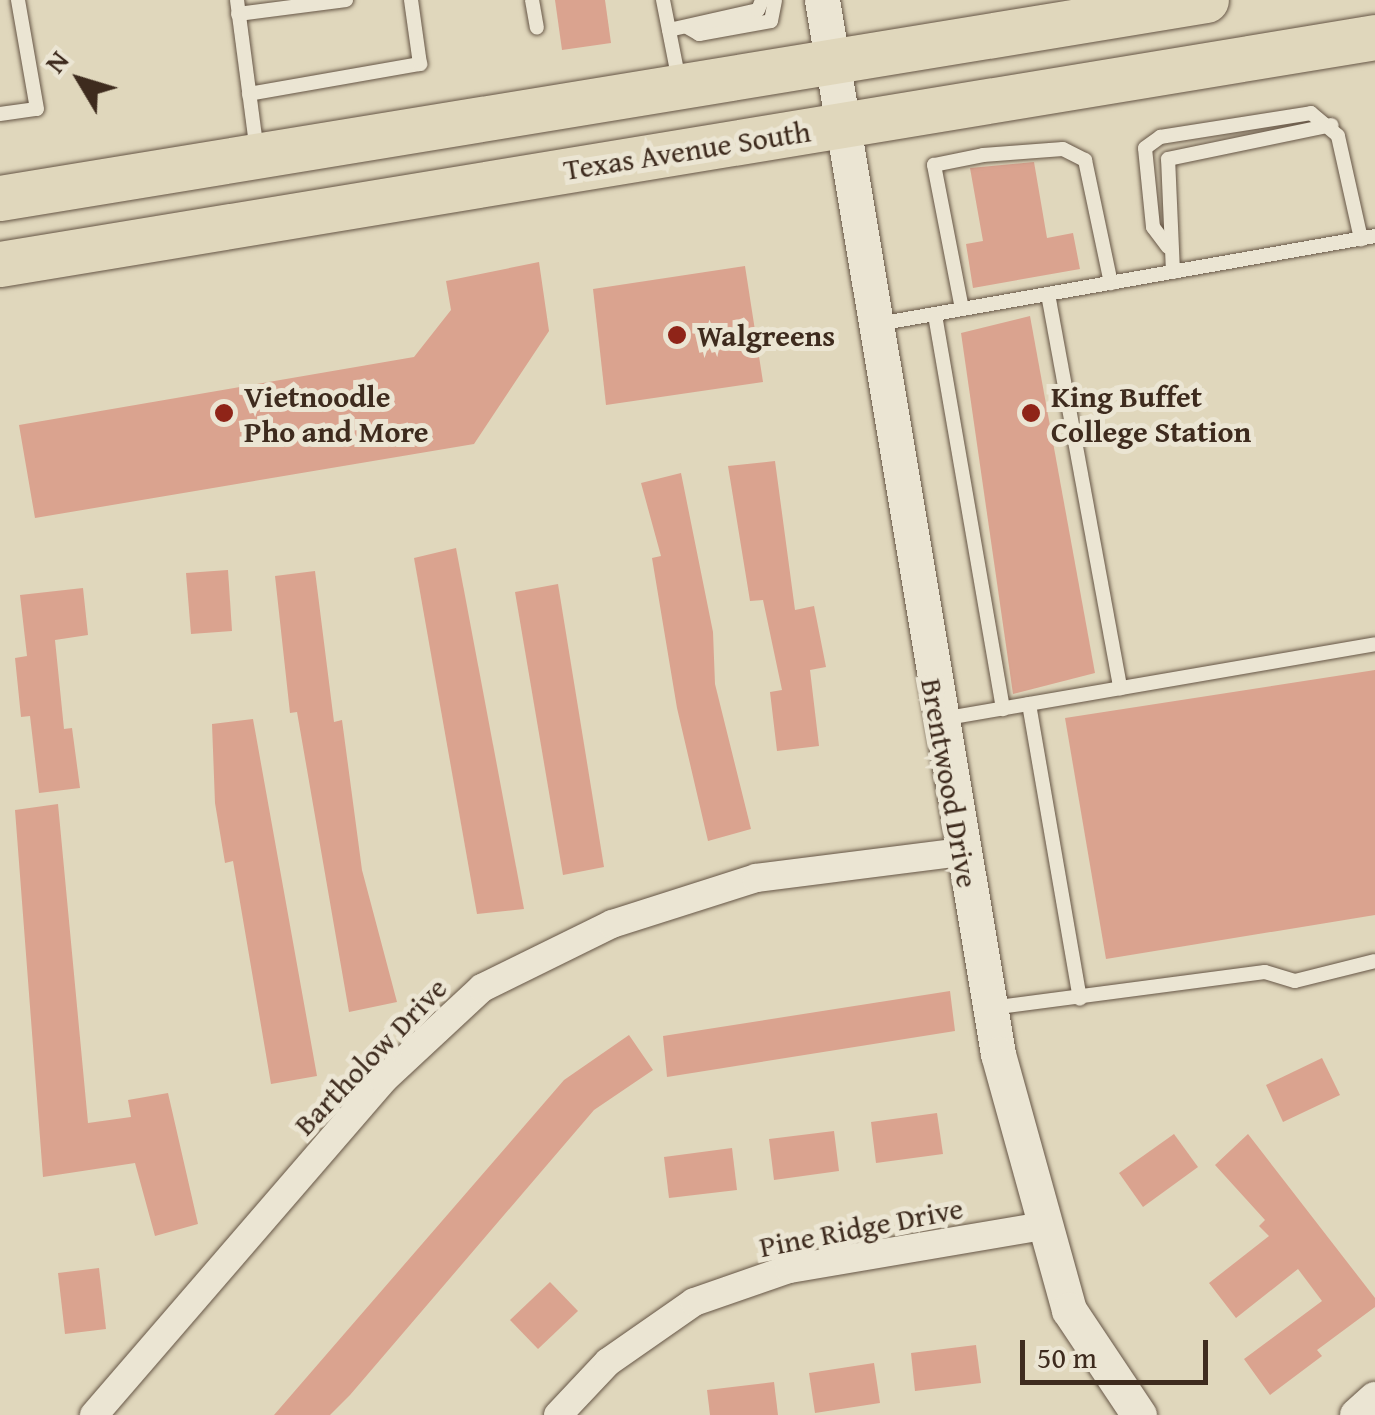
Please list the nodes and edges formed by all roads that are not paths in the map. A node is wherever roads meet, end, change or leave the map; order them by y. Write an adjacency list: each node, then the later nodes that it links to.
1 (18, 0): 18 (lane)
2 (346, 0): 10 (lane)
3 (412, 0): 17 (lane)
4 (532, 0): 12 (lane)
5 (663, 0): 13 (lane)
6 (762, 0): 11 (lane)
7 (776, 0): 11 (lane)
8 (822, 0): 15 (street, Brentwood Drive)
9 (1206, 0): 15 (main road)
10 (237, 7): 17 (lane)
11 (687, 27): 13 (lane)
12 (537, 28)
13 (669, 30): 16 (lane)
14 (1375, 37): 19 (main road, Texas Avenue South)
15 (831, 63): 16 (main road); 19 (street, Brentwood Drive)
16 (680, 87): 21 (main road)
17 (249, 94): 21 (lane)
18 (0, 114)
19 (839, 125): 25 (main road, Texas Avenue South); 31 (street, Brentwood Drive)
20 (1332, 125): 23 (lane); 24 (lane); 24 (lane)
21 (258, 156): 22 (main road)
22 (0, 198)
23 (1368, 238): 26 (lane)
24 (1168, 247): 26 (lane)
25 (0, 264)
26 (1172, 272): 27 (lane)
27 (1111, 283): 28 (lane); 29 (lane)
28 (1048, 294): 29 (lane); 33 (lane)
29 (962, 309): 30 (lane)
30 (935, 314): 31 (lane); 35 (lane)
31 (874, 325): 36 (street, Brentwood Drive)
32 (1375, 644): 33 (lane)
33 (1120, 688): 34 (lane)
34 (1029, 704): 35 (lane); 39 (lane)
35 (1003, 709): 36 (lane)
36 (940, 720): 37 (street, Brentwood Drive)
37 (962, 852): 40 (street, Brentwood Drive); 43 (street, Bartholow Drive)
38 (1375, 961): 39 (lane)
39 (1080, 999): 40 (lane)
40 (990, 1008): 41 (street, Brentwood Drive)
41 (1042, 1226): 44 (street, Pine Ridge Drive); 45 (street, Brentwood Drive)
42 (1375, 1398): 46 (street)
43 (94, 1415)
44 (558, 1415)
45 (1138, 1415)
46 (1357, 1415)

